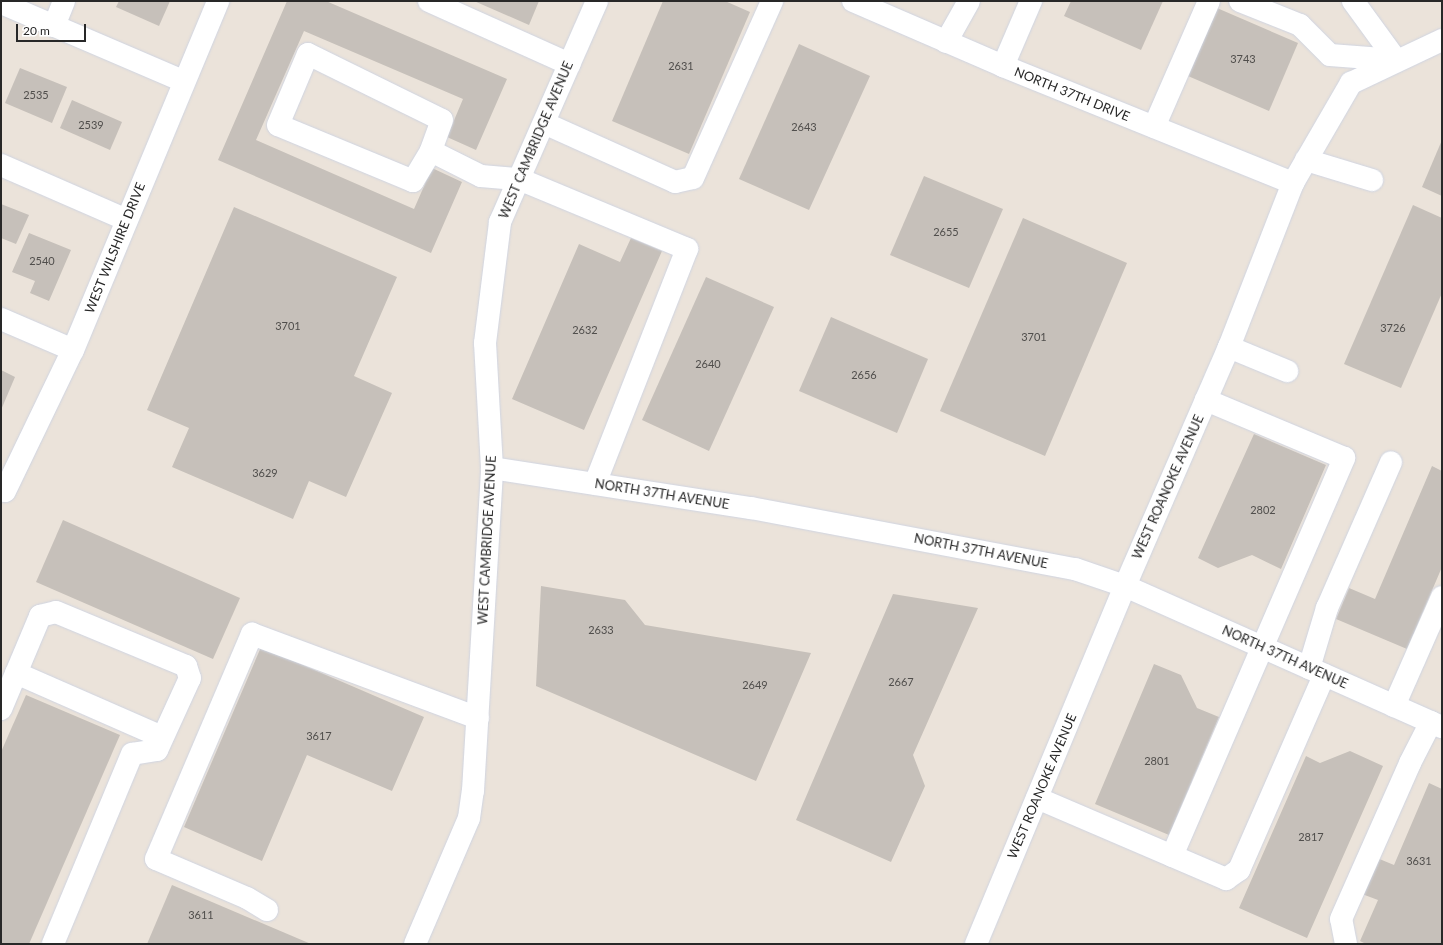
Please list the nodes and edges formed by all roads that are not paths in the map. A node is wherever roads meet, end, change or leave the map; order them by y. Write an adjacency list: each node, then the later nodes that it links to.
1 (64, 1): 13 (street)
2 (218, 1): 19 (street, WEST WILSHIRE DRIVE)
3 (430, 1): 17 (street)
4 (597, 1): 17 (street, WEST CAMBRIDGE AVENUE)
5 (772, 1): 20 (street)
6 (853, 1): 15 (street, NORTH 37TH DRIVE)
7 (969, 1): 15 (street)
8 (1031, 1): 18 (street)
9 (1209, 1): 21 (street)
10 (1240, 1): 16 (street)
11 (1353, 1): 16 (street)
12 (1, 3): 13 (street)
13 (54, 26): 19 (street)
14 (1442, 40): 16 (street, WEST ROANOKE AVENUE)
15 (946, 42): 18 (street, NORTH 37TH DRIVE)
16 (1396, 60): 23 (street, WEST ROANOKE AVENUE)
17 (569, 64): 20 (street, WEST CAMBRIDGE AVENUE)
18 (1003, 66): 21 (street, NORTH 37TH DRIVE)
19 (183, 81): 28 (street, WEST WILSHIRE DRIVE)
20 (544, 123): 25 (street, WEST CAMBRIDGE AVENUE)
21 (1154, 127): 27 (street, NORTH 37TH DRIVE)
22 (432, 151): 22 (street); 25 (street)
23 (1306, 160): 26 (street); 27 (street, WEST ROANOKE AVENUE)
24 (1, 165): 28 (street)
25 (519, 178): 35 (street, WEST CAMBRIDGE AVENUE); 36 (street)
26 (1372, 180)
27 (1293, 183): 30 (street, WEST ROANOKE AVENUE)
28 (126, 220): 31 (street, WEST WILSHIRE DRIVE)
29 (1, 320): 31 (street)
30 (1229, 347): 32 (street); 33 (street, WEST ROANOKE AVENUE)
31 (73, 350): 37 (street, WEST WILSHIRE DRIVE)
32 (1287, 372)
33 (1206, 400): 38 (street, WEST ROANOKE AVENUE); 40 (street)
34 (1391, 462): 41 (street)
35 (492, 468): 36 (street, NORTH 37TH AVENUE); 45 (street, WEST CAMBRIDGE AVENUE)
36 (595, 484): 38 (street, NORTH 37TH AVENUE)
37 (3, 490)
38 (1124, 586): 40 (street, NORTH 37TH AVENUE); 48 (street, WEST ROANOKE AVENUE)
39 (1442, 597): 43 (street)
40 (1262, 647): 41 (street, NORTH 37TH AVENUE); 49 (street)
41 (1316, 672): 43 (street, NORTH 37TH AVENUE); 49 (street)
42 (16, 673): 44 (street); 47 (street); 47 (street)
43 (1394, 706): 46 (street, NORTH 37TH AVENUE)
44 (1, 710)
45 (478, 718): 50 (street); 52 (street, WEST CAMBRIDGE AVENUE)
46 (1436, 725): 54 (street)
47 (162, 736): 51 (street)
48 (1037, 798): 49 (street); 53 (street, WEST ROANOKE AVENUE)
49 (1172, 856)
50 (267, 910)
51 (53, 944)
52 (416, 944)
53 (976, 944)
54 (1346, 944)

